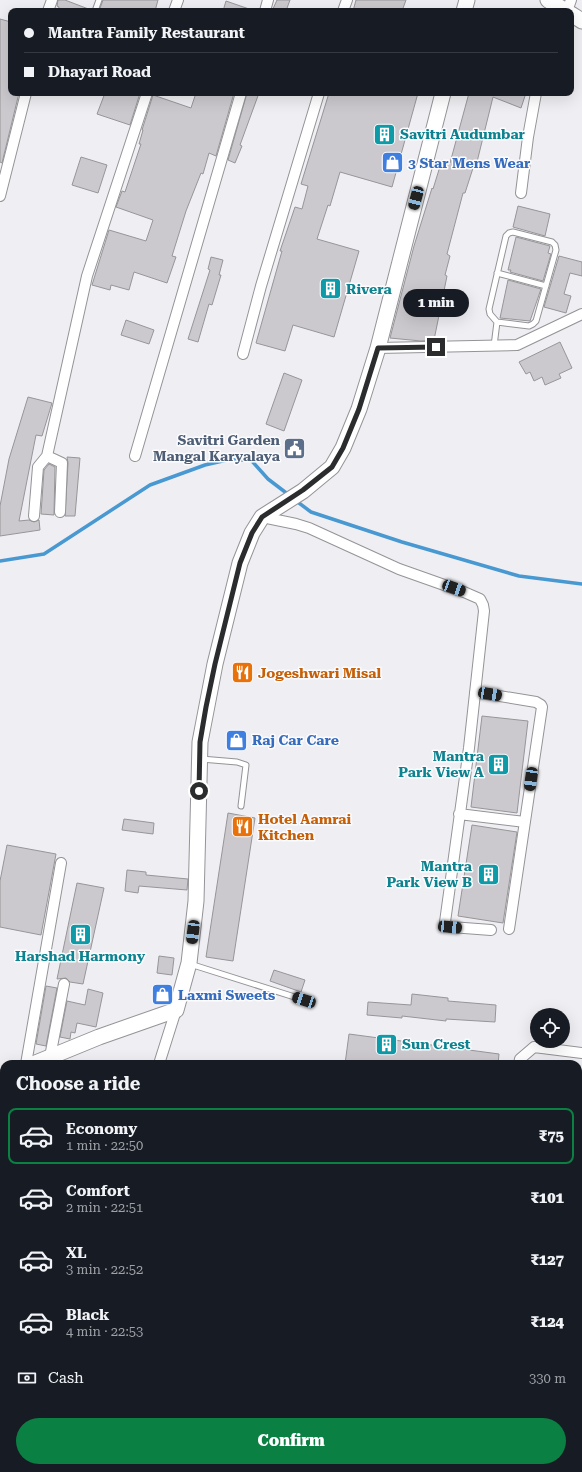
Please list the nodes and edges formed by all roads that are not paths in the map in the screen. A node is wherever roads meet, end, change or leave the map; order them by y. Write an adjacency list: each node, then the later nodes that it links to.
1 (25, 96): 8 (street)
2 (146, 96): 16 (street)
3 (240, 96): 17 (street)
4 (318, 96): 15 (street)
5 (442, 96): 14 (street)
6 (535, 96): 7 (street)
7 (521, 194)
8 (0, 196)
9 (497, 273): 10 (lane); 10 (lane); 12 (lane)
10 (546, 286): 12 (lane)
11 (582, 314): 13 (street)
12 (498, 322): 13 (lane)
13 (494, 346): 14 (street)
14 (378, 348): 19 (street)
15 (243, 354)
16 (47, 456): 18 (street); 20 (street)
17 (135, 456)
18 (60, 512)
19 (267, 513): 21 (street); 22 (street)
20 (34, 516)
21 (475, 692): 24 (street); 25 (street)
22 (200, 759): 23 (lane); 29 (street)
23 (241, 806)
24 (459, 814): 25 (street); 27 (street)
25 (525, 822): 28 (street)
26 (61, 862): 35 (street)
27 (491, 930)
28 (509, 930)
29 (189, 963): 31 (lane); 32 (street)
30 (64, 984): 34 (street)
31 (304, 1000)
32 (176, 1010): 34 (street); 37 (street)
33 (582, 1053): 38 (street)
34 (50, 1057): 36 (street)
35 (27, 1060)
36 (43, 1060)
37 (160, 1060)
38 (520, 1060)

